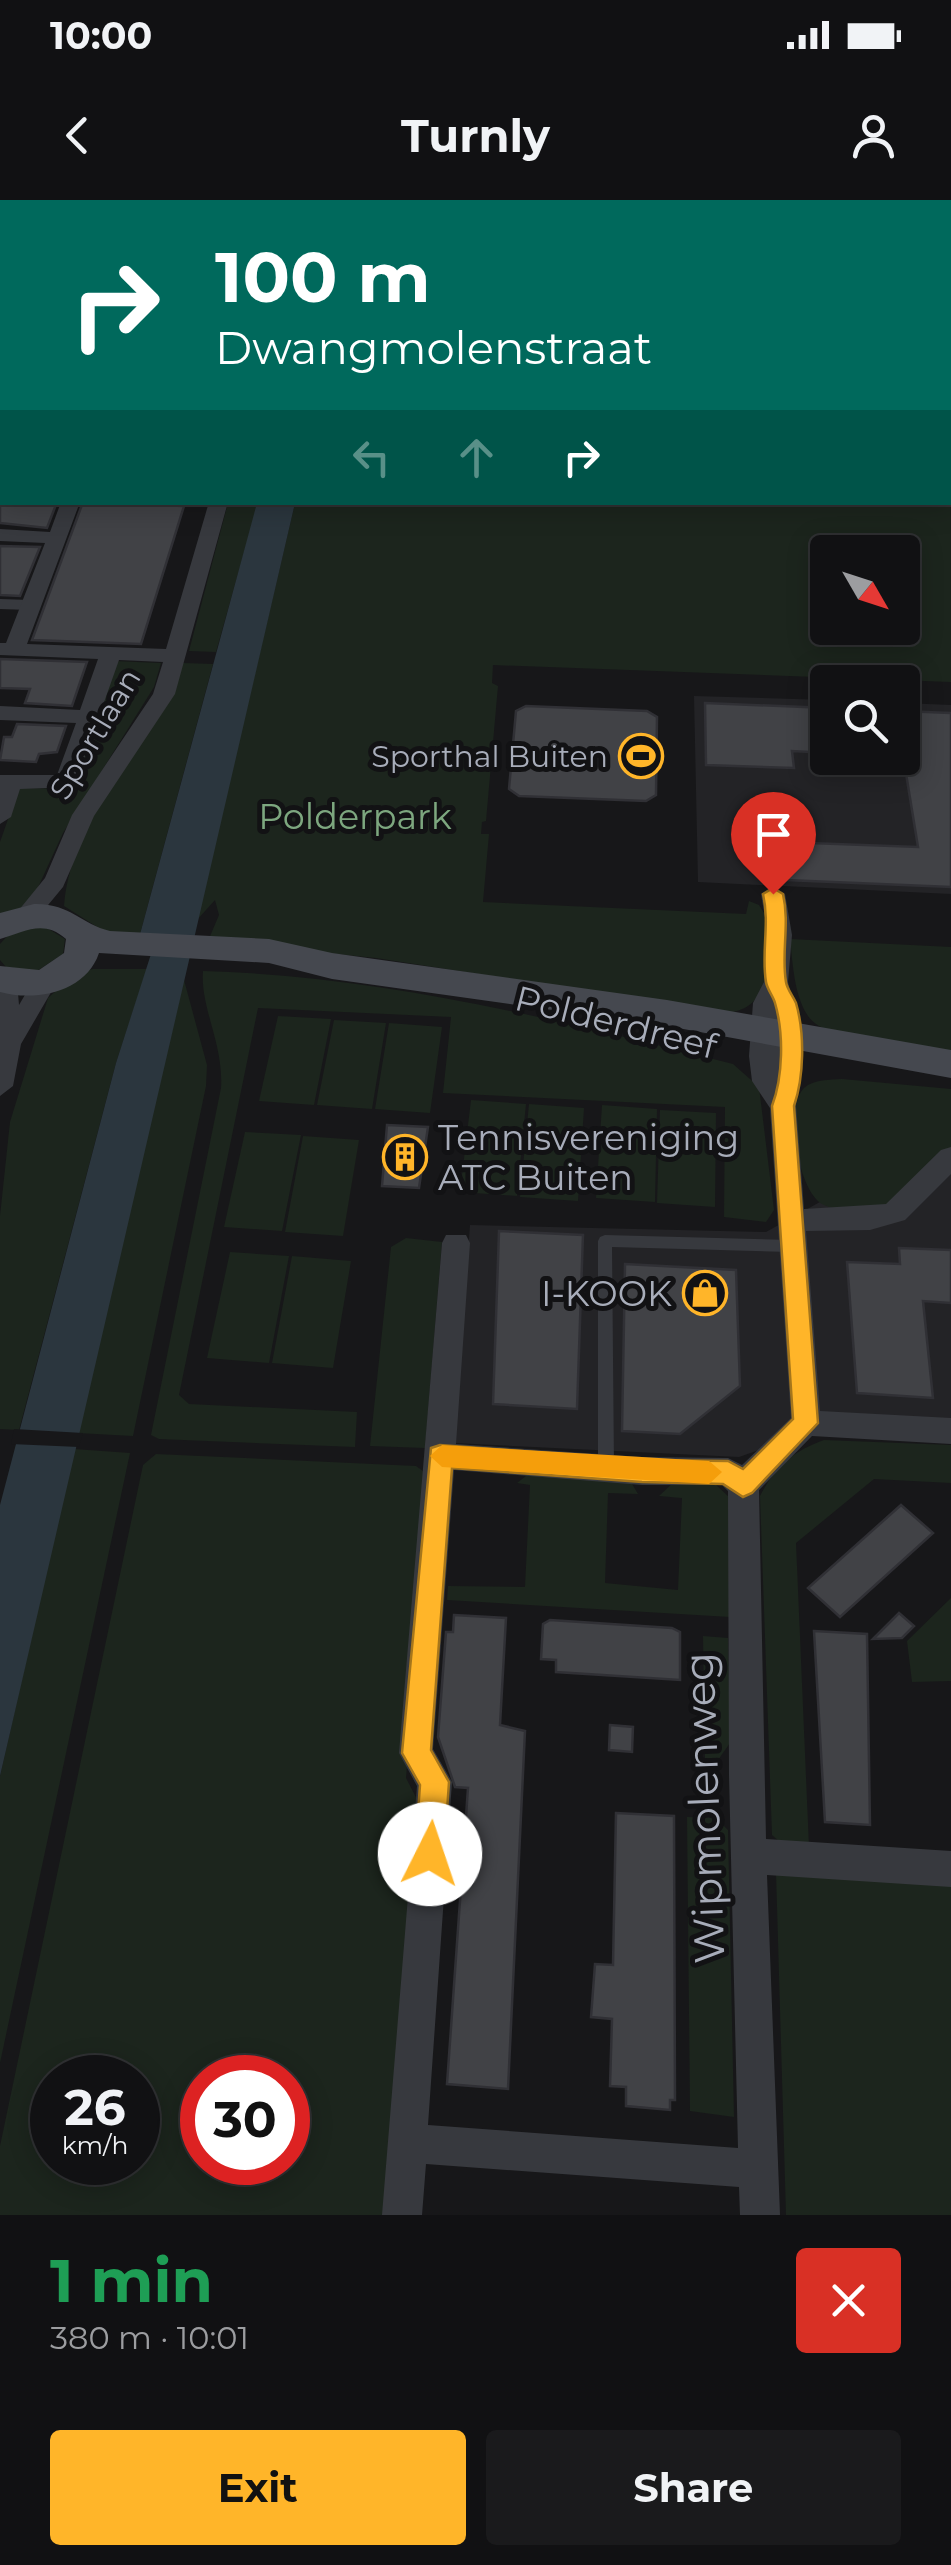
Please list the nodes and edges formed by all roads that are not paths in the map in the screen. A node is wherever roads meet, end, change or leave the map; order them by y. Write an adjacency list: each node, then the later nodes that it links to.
1 (71, 505): 4 (street)
2 (218, 505): 9 (street, Sportlaan)
3 (0, 535): 4 (street)
4 (57, 538): 6 (street)
5 (0, 604): 6 (street)
6 (30, 605): 7 (street)
7 (7, 649): 8 (street)
8 (110, 655): 9 (street); 11 (street)
9 (174, 656): 15 (street, Sportlaan)
10 (0, 713): 11 (street)
11 (88, 717): 12 (street)
12 (6, 782): 13 (street)
13 (0, 818)
14 (773, 894): 19 (street)
15 (34, 910): 16 (main road)
16 (84, 958): 17 (main road); 18 (street); 19 (main road, Polderdreef)
17 (3, 980): 18 (street)
18 (8, 1044): 22 (street)
19 (776, 1045): 20 (main road, Polderdreef); 21 (main road, Polderdreef); 24 (street)
20 (951, 1064)
21 (951, 1081)
22 (0, 1086)
23 (951, 1156): 24 (street)
24 (790, 1233): 26 (street); 29 (lane)
25 (456, 1243): 28 (street)
26 (806, 1423): 27 (street); 30 (street)
27 (951, 1431)
28 (440, 1456): 29 (street); 33 (street)
29 (606, 1467): 30 (street)
30 (743, 1485): 31 (street, Wipmolenweg)
31 (752, 1856): 32 (street); 34 (street, Wipmolenweg)
32 (951, 1869)
33 (408, 2143): 34 (street); 35 (street)
34 (758, 2169): 36 (street, Wipmolenweg)
35 (402, 2215)
36 (760, 2215)

